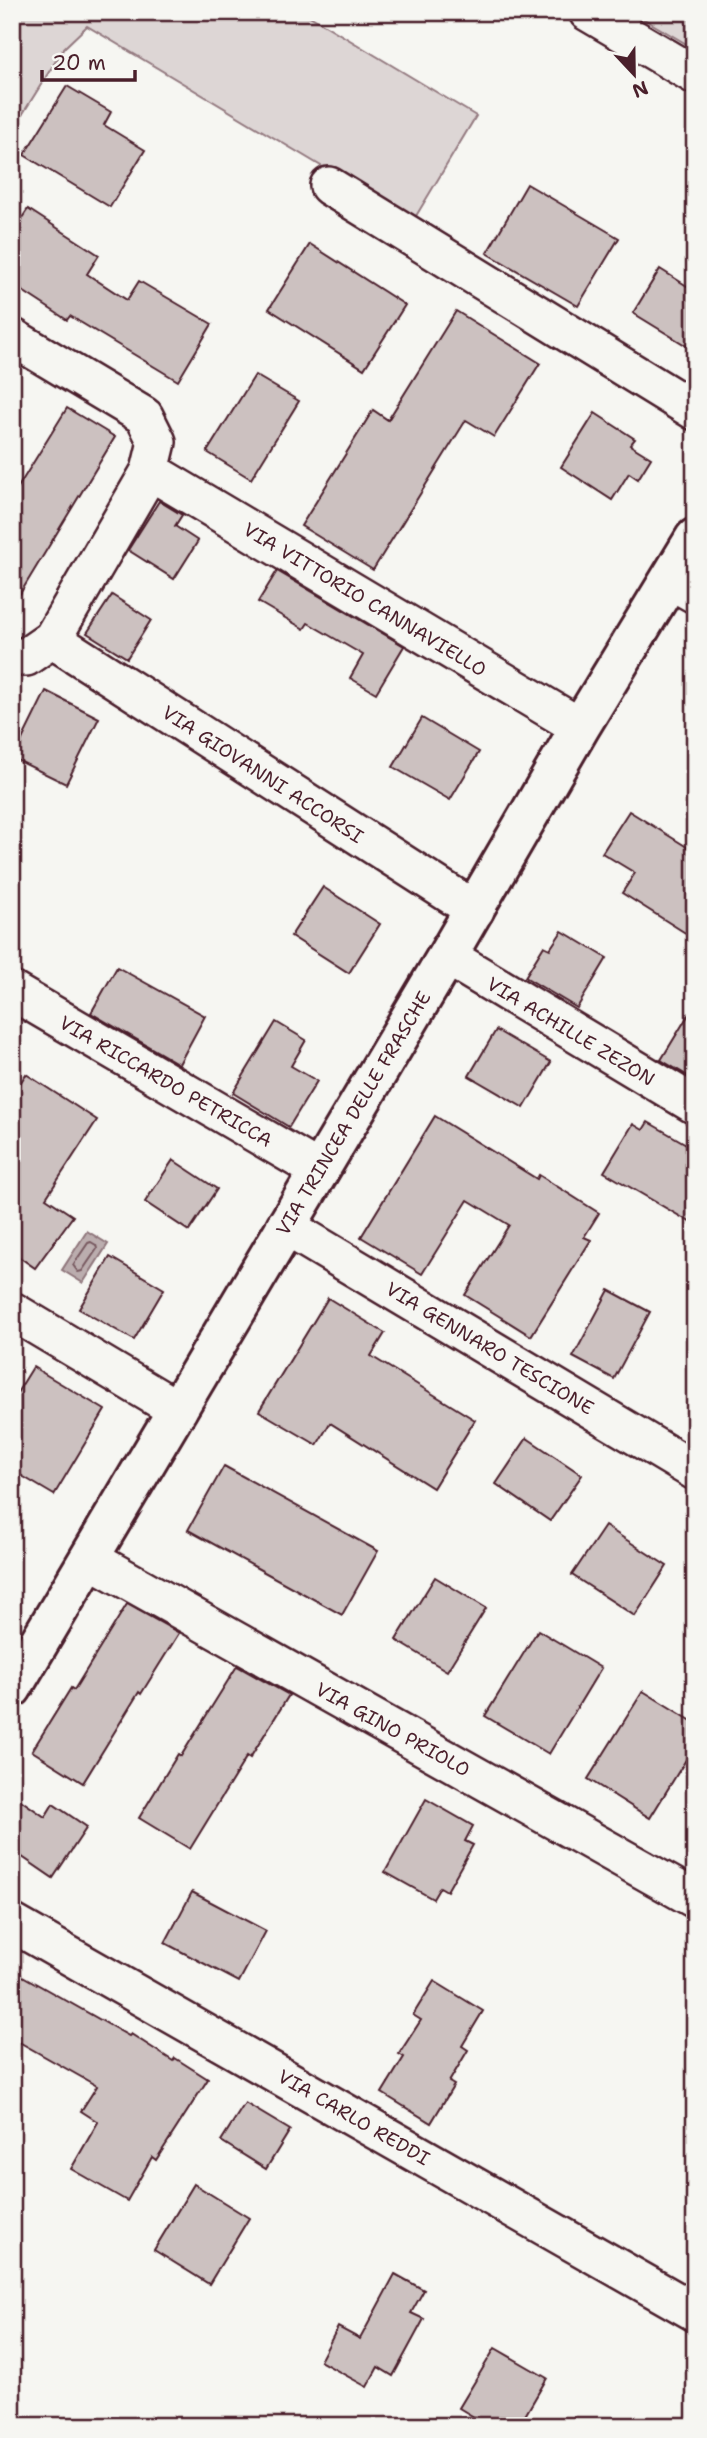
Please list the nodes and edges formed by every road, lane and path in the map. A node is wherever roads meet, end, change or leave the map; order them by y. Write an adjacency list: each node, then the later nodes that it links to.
1 (588, 12): 2 (street)
2 (695, 75)
3 (329, 186): 5 (street)
4 (12, 337): 6 (street)
5 (695, 411)
6 (150, 471): 9 (street); 11 (street, VIA VITTORIO CANNAVIELLO)
7 (695, 538): 8 (street, VIA TRINCEA DELLE FRASCHE)
8 (682, 587): 11 (street, VIA TRINCEA DELLE FRASCHE)
9 (52, 639): 10 (street); 12 (street, VIA GIOVANNI ACCORSI)
10 (12, 657)
11 (580, 727): 12 (street, VIA TRINCEA DELLE FRASCHE)
12 (475, 910): 13 (street, VIA TRINCEA DELLE FRASCHE)
13 (447, 956): 15 (street, VIA ACHILLE ZEZON); 16 (street, VIA TRINCEA DELLE FRASCHE)
14 (12, 991): 16 (street, VIA RICCARDO PETRICCA)
15 (695, 1105)
16 (320, 1171): 17 (street, VIA TRINCEA DELLE FRASCHE)
17 (285, 1226): 19 (street, VIA TRINCEA DELLE FRASCHE); 20 (street, VIA GENNARO TESCIONE)
18 (12, 1311): 19 (street)
19 (178, 1410): 21 (street, VIA TRINCEA DELLE FRASCHE)
20 (695, 1471)
21 (90, 1559): 22 (street, VIA TRINCEA DELLE FRASCHE); 23 (street, VIA GINO PRIOLO)
22 (12, 1688)
23 (695, 1899)
24 (12, 1923): 25 (street, VIA CARLO REDDI)
25 (695, 2312)

